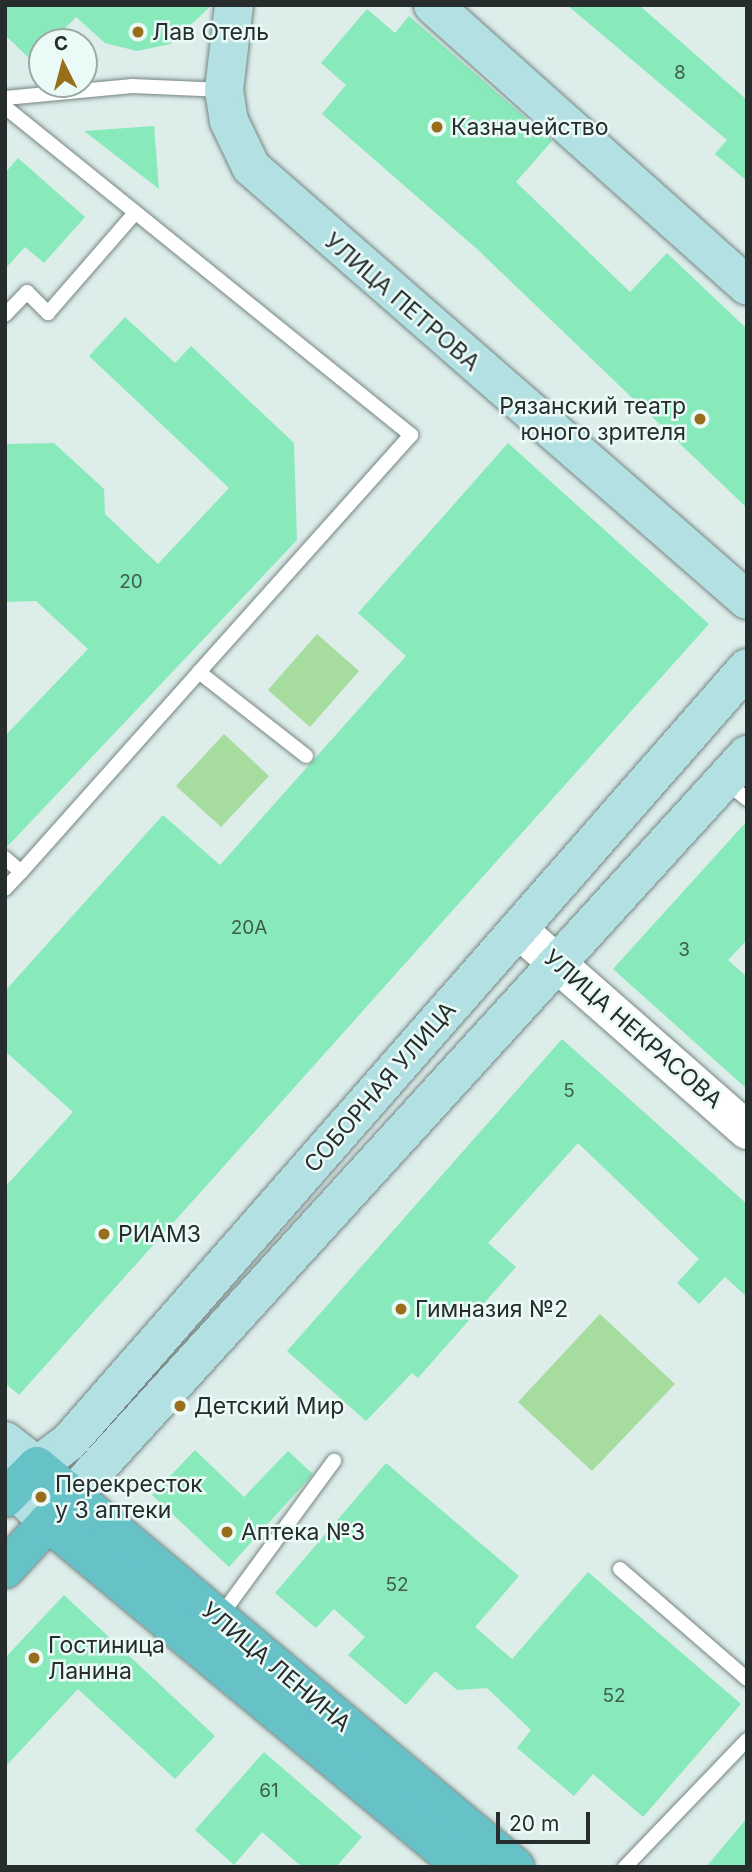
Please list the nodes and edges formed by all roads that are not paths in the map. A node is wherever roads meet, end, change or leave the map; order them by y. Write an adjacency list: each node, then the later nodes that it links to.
1 (234, 5): 3 (main road, УЛИЦА ПЕТРОВА)
2 (433, 5): 7 (main road)
3 (224, 90): 4 (lane); 9 (main road, УЛИЦА ПЕТРОВА)
4 (5, 98)
5 (5, 107): 6 (lane)
6 (135, 213): 8 (lane); 11 (lane)
7 (747, 286)
8 (5, 315)
9 (747, 600)
10 (747, 668): 17 (main road, СОБОРНАЯ УЛИЦА)
11 (199, 672): 12 (lane); 15 (lane)
12 (306, 756)
13 (739, 778): 18 (main road, СОБОРНАЯ УЛИЦА)
14 (5, 858): 15 (lane)
15 (21, 872): 16 (lane)
16 (5, 889)
17 (518, 929): 18 (street, УЛИЦА НЕКРАСОВА); 22 (main road, СОБОРНАЯ УЛИЦА)
18 (560, 963): 19 (street, УЛИЦА НЕКРАСОВА); 23 (main road, СОБОРНАЯ УЛИЦА)
19 (747, 1130)
20 (5, 1441): 22 (main road, УЛИЦА ЛЕНИНА)
21 (334, 1461): 26 (lane)
22 (15, 1483): 23 (main road, УЛИЦА ЛЕНИНА)
23 (60, 1510): 24 (main road, СОБОРНАЯ УЛИЦА); 26 (main road, УЛИЦА ЛЕНИНА); 29 (main road, УЛИЦА ЛЕНИНА)
24 (5, 1569)
25 (620, 1569): 27 (lane)
26 (218, 1619): 30 (main road, УЛИЦА ЛЕНИНА)
27 (747, 1679)
28 (747, 1740): 31 (lane)
29 (464, 1867)
30 (515, 1867)
31 (625, 1867)

